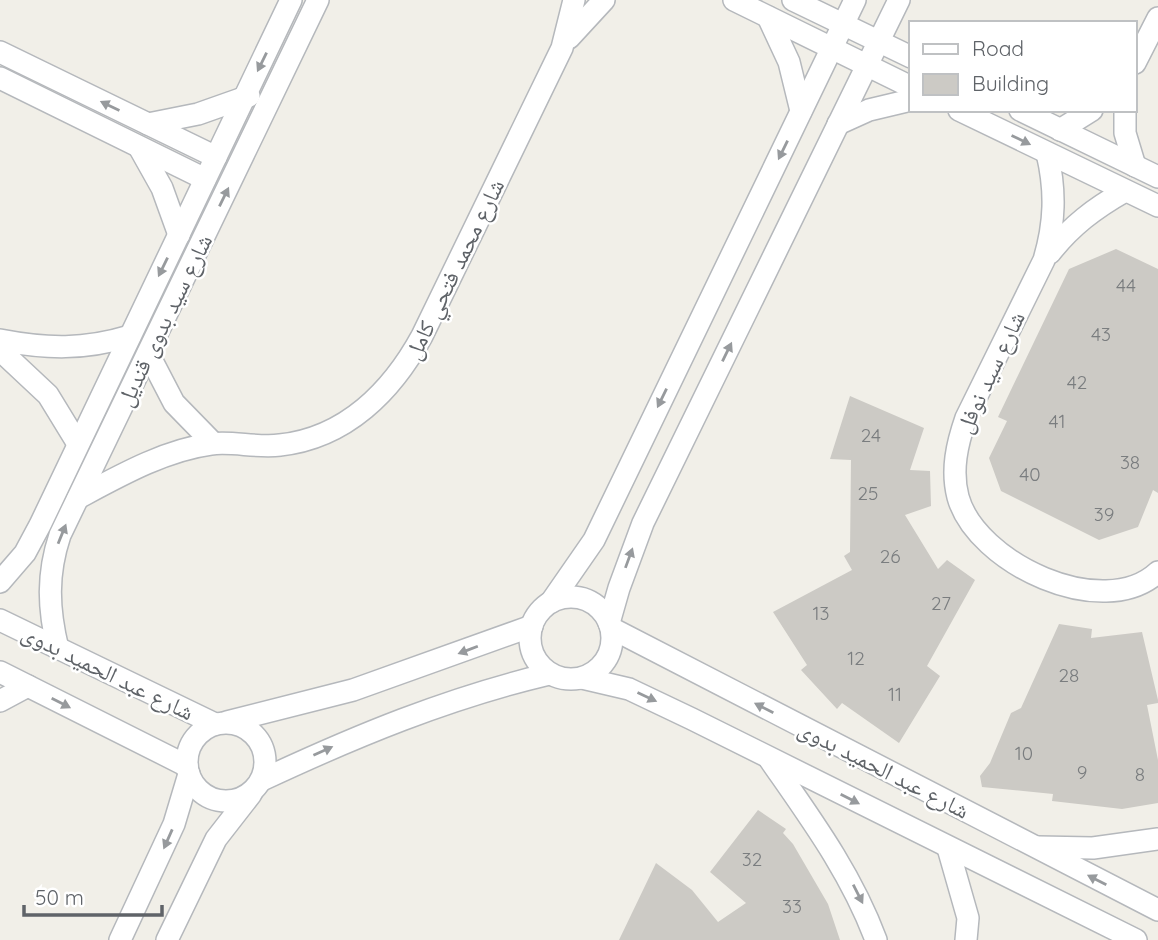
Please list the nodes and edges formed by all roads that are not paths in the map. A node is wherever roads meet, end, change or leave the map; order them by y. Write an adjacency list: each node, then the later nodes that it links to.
1 (291, 0): 21 (street, شارع سيد بدوى قنديل, one-way to 21)
2 (318, 0): 23 (street, شارع سيد بدوى قنديل)
3 (574, 0): 13 (street, شارع محمد فتحي كامل)
4 (604, 0): 13 (street, شارع محمد فتحي كامل)
5 (734, 0): 9 (street)
6 (793, 0): 11 (street)
7 (855, 0): 11 (street)
8 (899, 0): 12 (street)
9 (768, 17): 14 (street); 24 (street)
10 (1158, 18): 17 (street)
11 (843, 24): 12 (street); 14 (street)
12 (879, 41): 16 (street); 18 (street)
13 (562, 48): 46 (street, شارع محمد فتحي كامل)
14 (832, 48): 18 (street); 24 (street)
15 (0, 52): 29 (street, one-way to 15)
16 (909, 56)
17 (1137, 59)
18 (867, 65): 20 (street); 30 (street)
19 (0, 78): 32 (street)
20 (909, 86)
21 (246, 94): 23 (street); 29 (street); 34 (street, شارع سيد بدوى قنديل)
22 (909, 100): 30 (street)
23 (268, 104): 45 (street, شارع سيد بدوى قنديل, one-way to 23)
24 (801, 111): 53 (street, one-way to 53)
25 (963, 112): 33 (street, one-way to 33)
26 (1024, 112): 31 (street)
27 (1089, 112): 31 (street)
28 (1125, 112): 35 (street)
29 (148, 124): 34 (street)
30 (838, 124): 55 (street, one-way to 30)
31 (1060, 130): 35 (street)
32 (138, 146): 37 (street); 40 (street)
33 (1046, 153): 38 (street); 41 (street, شارع سيد نوفل)
34 (216, 158): 37 (street, شارع سيد بدوى قنديل)
35 (1135, 166): 36 (street)
36 (1158, 177)
37 (205, 179): 40 (street, شارع سيد بدوى قنديل)
38 (1125, 191): 39 (street); 41 (street, شارع سيد نوفل)
39 (1158, 206)
40 (179, 235): 42 (street, شارع سيد بدوى قنديل, one-way to 42)
41 (1044, 260): 51 (street, شارع سيد نوفل)
42 (130, 336): 43 (street); 47 (street, شارع سيد بدوى قنديل)
43 (0, 340)
44 (0, 350): 47 (street)
45 (148, 354): 46 (street); 48 (street, شارع سيد بدوى قنديل)
46 (213, 443): 48 (street, شارع محمد فتحي كامل)
47 (78, 444): 49 (street, شارع سيد بدوى قنديل)
48 (78, 498): 50 (street, شارع سيد بدوى قنديل, one-way to 48)
49 (25, 553): 50 (street); 52 (street, شارع سيد بدوى قنديل)
50 (51, 563): 57 (street, شارع سيد بدوى قنديل)
51 (1158, 572)
52 (0, 582)
53 (551, 602): 55 (street); 56 (street)
54 (0, 620): 57 (street, شارع عبد الحميد بدوى)
55 (610, 625): 60 (street); 68 (street, شارع عبد الحميد بدوى, one-way to 55)
56 (532, 626): 59 (street); 63 (street, one-way to 63)
57 (58, 649): 63 (street, شارع عبد الحميد بدوى)
58 (0, 672): 61 (street, شارع عبد الحميد بدوى)
59 (549, 674): 60 (street); 66 (street, one-way to 59)
60 (582, 678): 64 (street, شارع عبد الحميد بدوى, one-way to 64)
61 (27, 685): 62 (street); 65 (street, شارع عبد الحميد بدوى, one-way to 65)
62 (0, 701)
63 (221, 723): 65 (street); 66 (street)
64 (766, 756): 69 (street, شارع عبد الحميد بدوى, one-way to 69); 73 (street, one-way to 73)
65 (188, 770): 66 (street); 71 (street, one-way to 71)
66 (257, 786): 72 (street)
67 (1158, 839): 68 (street)
68 (1033, 847): 70 (street, شارع عبد الحميد بدوى, one-way to 68)
69 (948, 848): 74 (street); 75 (street, شارع عبد الحميد بدوى)
70 (1158, 910)
71 (120, 940)
72 (167, 940)
73 (876, 940)
74 (966, 940)
75 (1136, 940)

